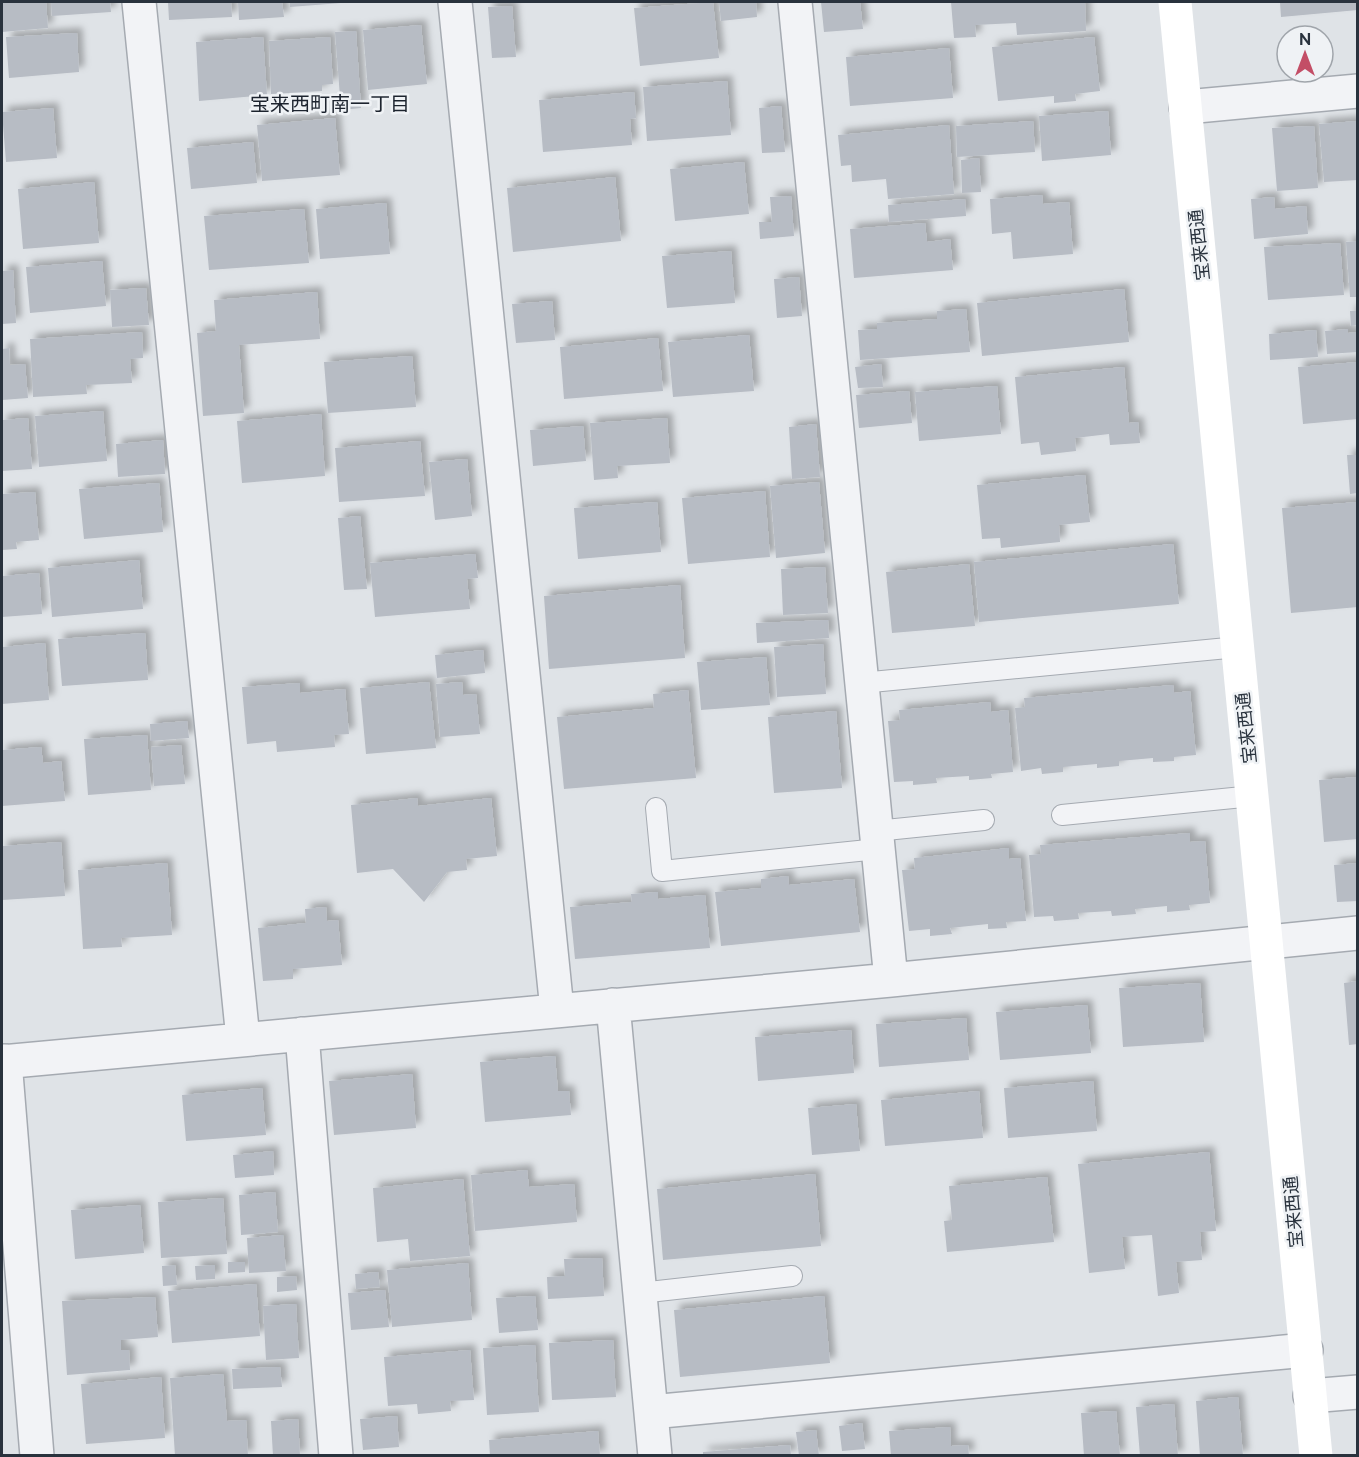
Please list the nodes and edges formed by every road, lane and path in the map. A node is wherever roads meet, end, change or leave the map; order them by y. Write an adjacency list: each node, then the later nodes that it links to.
1 (139, 2): 20 (street)
2 (454, 2): 18 (street)
3 (795, 2): 8 (street)
4 (1175, 2): 6 (street, 宝来西通)
5 (1358, 91): 6 (street)
6 (1186, 107): 7 (street, 宝来西通)
7 (1238, 647): 8 (lane); 9 (street, 宝来西通)
8 (861, 684): 13 (street)
9 (1253, 796): 11 (lane); 15 (street, 宝来西通)
10 (656, 808): 13 (lane)
11 (1062, 814)
12 (984, 820): 13 (lane)
13 (877, 840): 16 (street)
14 (1358, 933): 15 (street)
15 (1267, 942): 16 (street); 24 (street, 宝来西通)
16 (891, 980): 17 (street)
17 (614, 1005): 18 (street); 23 (street)
18 (557, 1010): 19 (street)
19 (302, 1034): 20 (street); 29 (street)
20 (243, 1039): 21 (street)
21 (3, 1061): 28 (street)
22 (792, 1276): 23 (lane)
23 (640, 1293): 27 (street)
24 (1306, 1350): 26 (street, 宝来西通); 27 (street)
25 (1358, 1392): 26 (street)
26 (1310, 1396): 31 (street, 宝来西通)
27 (651, 1412): 30 (street)
28 (37, 1455)
29 (336, 1455)
30 (655, 1455)
31 (1316, 1455)

